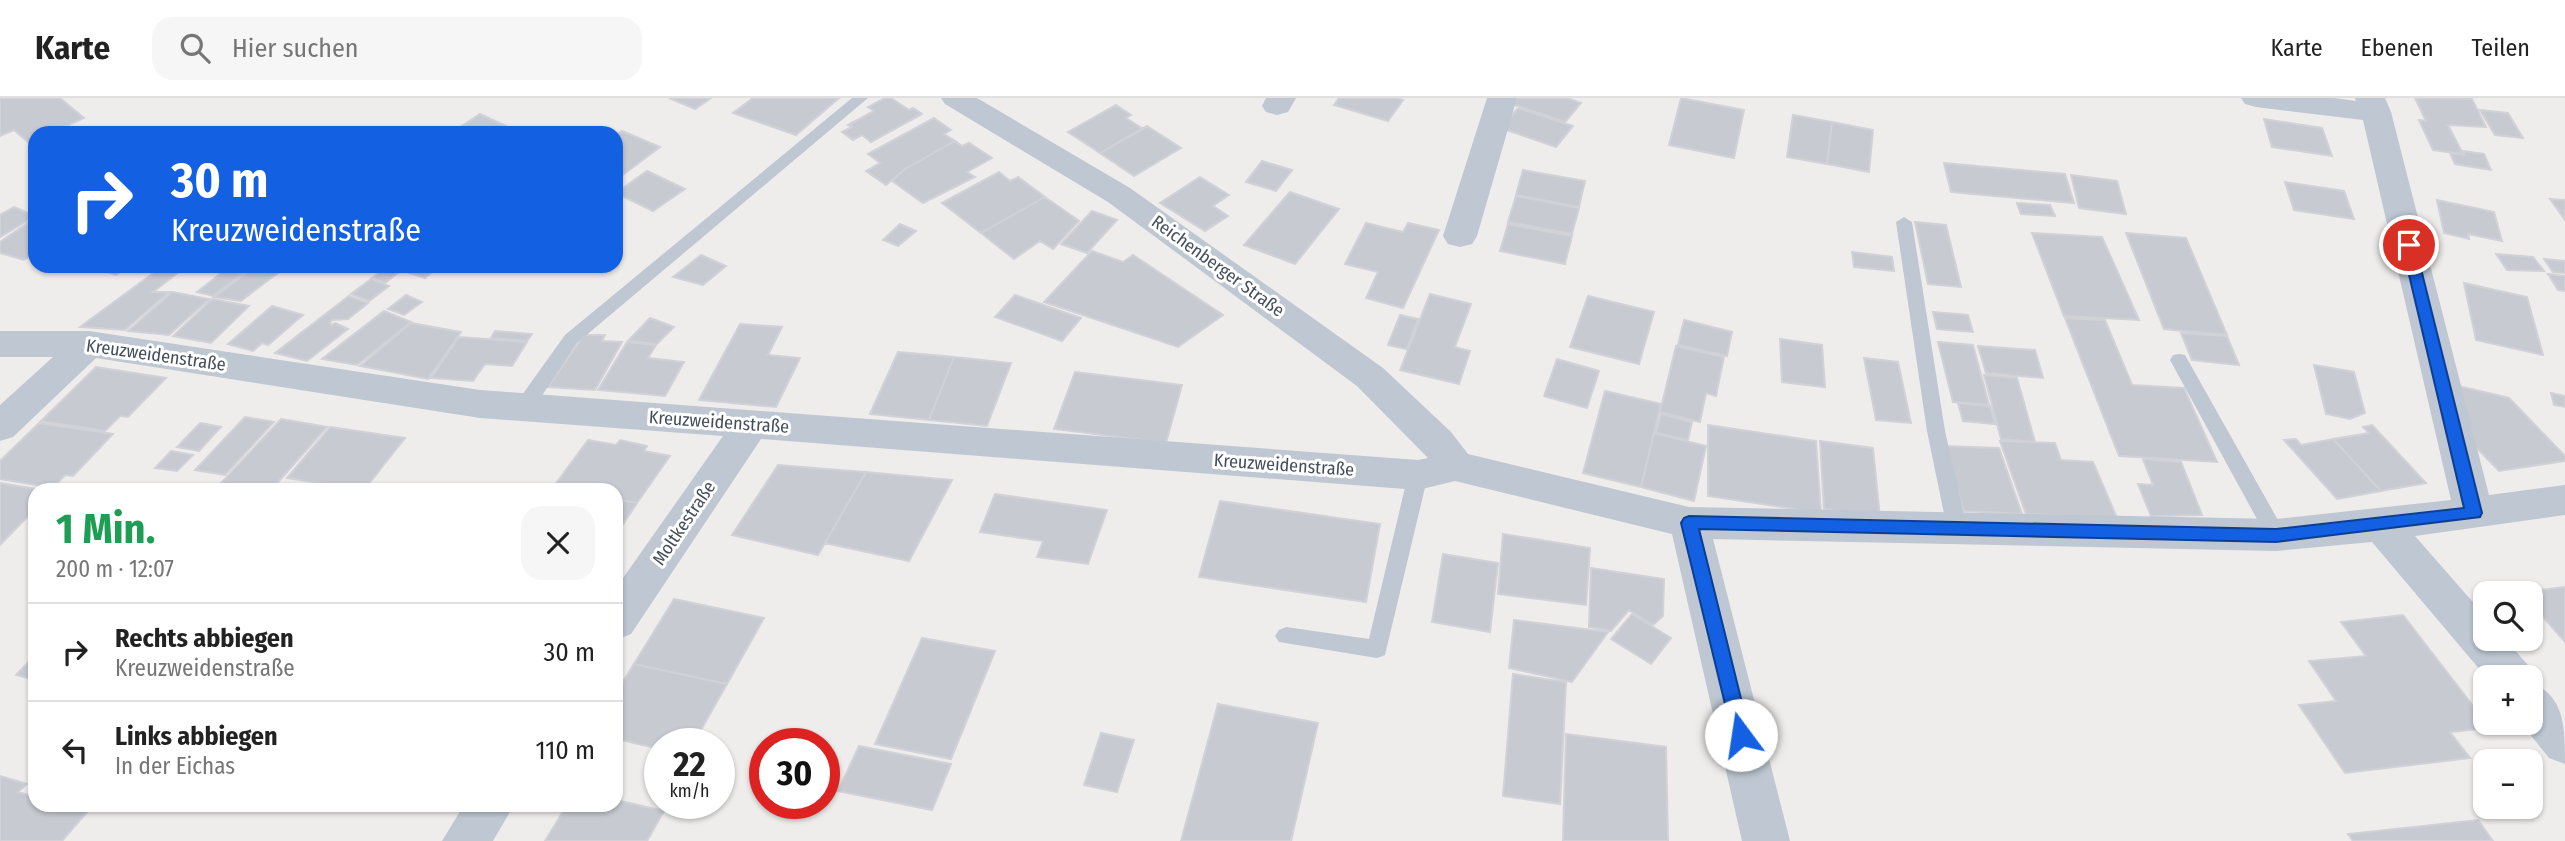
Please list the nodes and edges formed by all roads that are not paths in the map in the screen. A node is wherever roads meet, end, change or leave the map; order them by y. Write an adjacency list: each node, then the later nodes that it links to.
1 (861, 98): 11 (lane)
2 (956, 98): 14 (street, Reichenberger Straße)
3 (1502, 98): 7 (street)
4 (2256, 98): 5 (street)
5 (2373, 105): 17 (street)
6 (1904, 222): 20 (lane)
7 (1460, 236)
8 (0, 344): 9 (street, Kreuzweidenstraße)
9 (89, 344): 11 (street, Kreuzweidenstraße); 13 (street)
10 (2179, 360): 21 (lane)
11 (524, 407): 12 (street, Kreuzweidenstraße)
12 (751, 425): 15 (street, Kreuzweidenstraße); 22 (street, Moltkestraße)
13 (0, 427)
14 (1455, 466): 15 (street, Kreuzweidenstraße); 18 (street, Kreuzweidenstraße)
15 (1418, 475): 23 (lane)
16 (2565, 500): 17 (street, Kreuzweidenstraße)
17 (2474, 513): 19 (street, Kreuzweidenstraße)
18 (1689, 523): 20 (street, Kreuzweidenstraße); 29 (street)
19 (2381, 524): 21 (street, Kreuzweidenstraße); 24 (street)
20 (1957, 528): 21 (street, Kreuzweidenstraße)
21 (2276, 535)
22 (623, 612)
23 (1286, 636)
24 (2502, 665)
25 (2543, 717): 26 (street)
26 (2565, 744)
27 (486, 812): 28 (street)
28 (466, 841)
29 (1766, 841)

